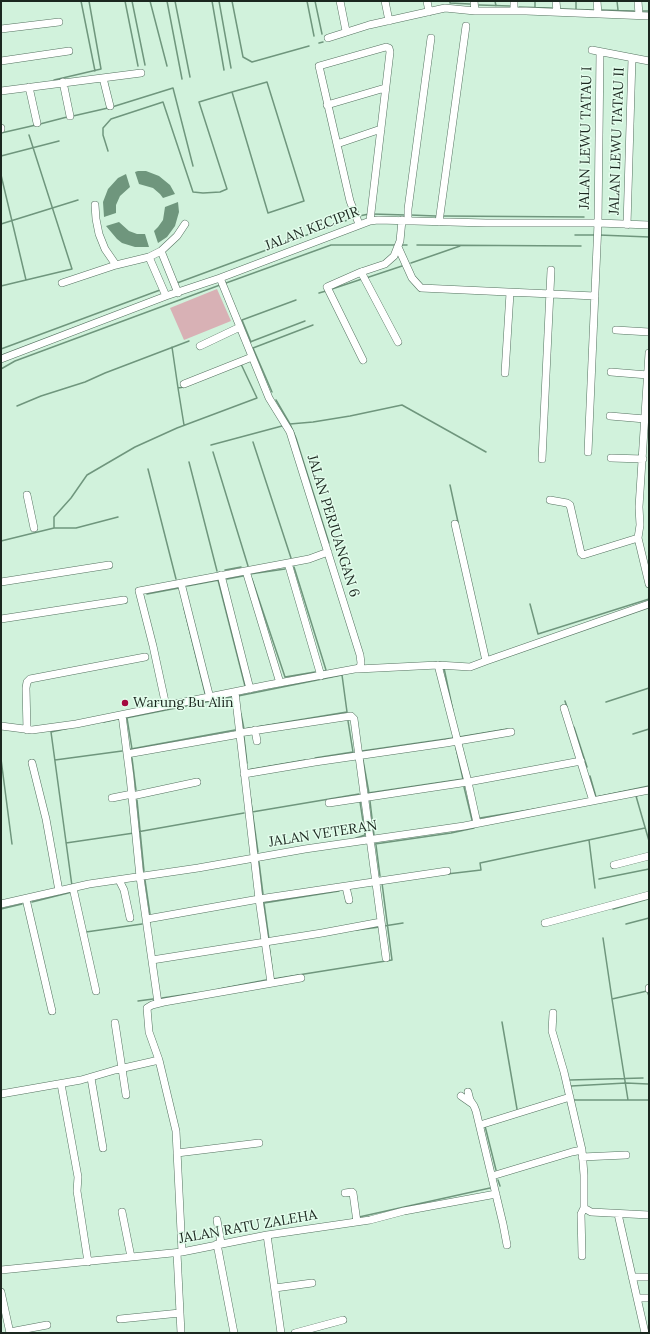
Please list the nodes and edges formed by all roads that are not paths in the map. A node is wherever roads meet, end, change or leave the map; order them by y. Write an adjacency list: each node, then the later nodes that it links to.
1 (340, 1): 20 (street)
2 (385, 1): 16 (street)
3 (427, 1): 11 (street)
4 (474, 1): 9 (street)
5 (514, 1): 10 (street)
6 (556, 1): 12 (street)
7 (597, 1): 13 (street)
8 (638, 1): 14 (street)
9 (475, 10): 10 (street); 11 (street)
10 (514, 11): 12 (street)
11 (429, 12): 16 (street)
12 (557, 12): 13 (street)
13 (598, 14): 14 (street)
14 (639, 15): 15 (street)
15 (649, 16)
16 (389, 21): 20 (street)
17 (59, 22): 19 (street)
18 (466, 26): 44 (street)
19 (1, 29)
20 (346, 31): 21 (street)
21 (328, 38)
22 (431, 38): 43 (street)
23 (592, 50): 25 (street)
24 (69, 51): 28 (street)
25 (600, 52): 26 (street); 46 (street, JALAN LEWU TATAU I)
26 (632, 58): 27 (street); 48 (street, JALAN LEWU TATAU II)
27 (649, 60)
28 (1, 61)
29 (141, 73): 30 (street)
30 (104, 78): 31 (street); 36 (street)
31 (63, 82): 32 (street); 37 (street)
32 (29, 87): 34 (street); 38 (street)
33 (385, 88): 35 (street); 35 (street); 39 (street)
34 (1, 91)
35 (328, 105): 40 (street)
36 (110, 106)
37 (70, 116)
38 (37, 123)
39 (381, 129): 40 (street); 42 (street)
40 (337, 144): 45 (street)
41 (95, 205): 53 (street)
42 (370, 216): 43 (street, JALAN KECIPIR); 45 (street, JALAN KECIPIR)
43 (407, 216): 44 (street, JALAN KECIPIR); 50 (street)
44 (439, 217): 46 (street, JALAN KECIPIR)
45 (357, 219): 57 (street, JALAN KECIPIR)
46 (598, 223): 48 (street, JALAN KECIPIR); 62 (street, JALAN LEWU TATAU I)
47 (185, 224): 51 (street)
48 (628, 225): 49 (street, JALAN KECIPIR)
49 (649, 225)
50 (398, 247): 55 (street); 59 (street)
51 (161, 251): 52 (street); 58 (street)
52 (150, 257): 53 (street); 61 (street)
53 (116, 265): 56 (street)
54 (551, 270): 60 (street)
55 (361, 272): 66 (street); 71 (street)
56 (62, 283)
57 (222, 283): 58 (street, JALAN KECIPIR); 63 (street, JALAN PERJUANGAN 6)
58 (178, 293): 61 (street, JALAN KECIPIR)
59 (510, 293): 60 (street); 73 (street)
60 (551, 295): 62 (street); 80 (street)
61 (166, 296): 70 (street, JALAN KECIPIR)
62 (594, 296): 78 (street, JALAN LEWU TATAU I)
63 (240, 327): 67 (street); 69 (street, JALAN PERJUANGAN 6)
64 (616, 330): 65 (street)
65 (649, 332)
66 (398, 342)
67 (200, 346)
68 (649, 353): 74 (street)
69 (252, 357): 75 (street); 87 (street, JALAN PERJUANGAN 6)
70 (1, 359)
71 (363, 360)
72 (611, 372): 74 (street)
73 (505, 373)
74 (648, 375): 77 (street)
75 (184, 384)
76 (610, 416): 77 (street)
77 (645, 419): 81 (street)
78 (588, 452)
79 (611, 458): 81 (street)
80 (542, 459)
81 (643, 459): 86 (street)
82 (27, 495): 85 (street)
83 (550, 500): 86 (street)
84 (455, 524): 99 (street)
85 (34, 528)
86 (638, 538): 94 (street)
87 (328, 552): 88 (street); 101 (street, JALAN PERJUANGAN 6)
88 (288, 563): 90 (street); 102 (street)
89 (109, 565): 92 (street)
90 (246, 571): 91 (street); 103 (street)
91 (221, 575): 93 (street); 104 (street)
92 (1, 582)
93 (181, 582): 106 (street); 107 (street)
94 (649, 584)
95 (124, 600): 97 (street)
96 (649, 604): 99 (street)
97 (1, 619)
98 (145, 657): 111 (street)
99 (486, 661): 100 (street)
100 (438, 665): 101 (street); 116 (street)
101 (359, 668): 102 (street)
102 (321, 676): 103 (street)
103 (280, 683): 104 (street)
104 (250, 689): 105 (street)
105 (235, 692): 106 (street); 114 (street)
106 (210, 698): 107 (street)
107 (166, 706): 109 (street)
108 (564, 708): 119 (street)
109 (122, 715): 111 (street); 117 (street)
110 (1, 726): 111 (street)
111 (27, 730)
112 (255, 730): 114 (street); 115 (street); 118 (street)
113 (511, 732): 116 (street)
114 (240, 733): 117 (street); 121 (street)
115 (257, 741)
116 (457, 741): 118 (street); 123 (street)
117 (127, 754): 125 (street)
118 (358, 756): 121 (street); 126 (street)
119 (580, 761): 123 (street); 128 (street)
120 (32, 763): 141 (street)
121 (244, 774): 133 (street)
122 (197, 782): 125 (street)
123 (468, 782): 126 (street); 130 (street)
124 (649, 790): 128 (street, JALAN VETERAN)
125 (132, 795): 127 (street); 136 (street)
126 (364, 797): 129 (street); 131 (street)
127 (112, 798)
128 (593, 801): 130 (street, JALAN VETERAN)
129 (329, 803)
130 (477, 823): 131 (street, JALAN VETERAN)
131 (370, 840): 133 (street, JALAN VETERAN); 138 (street)
132 (649, 856): 134 (street)
133 (254, 858): 136 (street, JALAN VETERAN); 144 (street)
134 (614, 865)
135 (446, 871): 138 (street)
136 (140, 877): 137 (street, JALAN VETERAN); 148 (street)
137 (119, 880): 140 (street, JALAN VETERAN); 147 (street)
138 (377, 882): 139 (street); 149 (street)
139 (346, 887): 144 (street); 145 (street)
140 (73, 888): 141 (street, JALAN VETERAN); 156 (street)
141 (59, 891): 143 (street, JALAN VETERAN)
142 (649, 895): 150 (street)
143 (26, 899): 146 (street, JALAN VETERAN); 158 (street)
144 (259, 899): 148 (street); 151 (street)
145 (349, 900)
146 (1, 904)
147 (130, 918)
148 (146, 919): 153 (street)
149 (380, 922): 151 (street); 152 (street)
150 (545, 923)
151 (265, 941): 153 (street); 155 (street)
152 (386, 958)
153 (152, 960): 157 (street)
154 (301, 978): 155 (street)
155 (271, 983): 157 (street)
156 (96, 991)
157 (158, 1003): 161 (street)
158 (52, 1011)
159 (553, 1013): 169 (street)
160 (115, 1023): 162 (street)
161 (159, 1060): 162 (street); 174 (street)
162 (122, 1068): 163 (street); 167 (street)
163 (91, 1078): 164 (street); 173 (street)
164 (61, 1084): 166 (street); 192 (street)
165 (468, 1092): 170 (street)
166 (1, 1094)
167 (126, 1095)
168 (460, 1096): 170 (street)
169 (570, 1097): 171 (street); 175 (street)
170 (473, 1104): 171 (street)
171 (480, 1125): 177 (street)
172 (259, 1143): 174 (street)
173 (103, 1148)
174 (177, 1153): 189 (street)
175 (582, 1154): 176 (street); 177 (street); 180 (street)
176 (626, 1155)
177 (492, 1176): 179 (street)
178 (345, 1193): 185 (street)
179 (496, 1194): 185 (street, JALAN RATU ZALEHA); 188 (street)
180 (584, 1208): 182 (street); 190 (street)
181 (122, 1212): 191 (street)
182 (618, 1214): 183 (street); 194 (street)
183 (649, 1215)
184 (217, 1220): 187 (street)
185 (357, 1222): 186 (street, JALAN RATU ZALEHA)
186 (267, 1235): 187 (street, JALAN RATU ZALEHA); 197 (street)
187 (219, 1244): 189 (street, JALAN RATU ZALEHA); 207 (street)
188 (507, 1245)
189 (179, 1253): 191 (street, JALAN RATU ZALEHA); 201 (street)
190 (582, 1256)
191 (131, 1257): 192 (street, JALAN RATU ZALEHA)
192 (88, 1262): 193 (street, JALAN RATU ZALEHA)
193 (1, 1270)
194 (632, 1277): 195 (street); 199 (street)
195 (649, 1277)
196 (312, 1282): 197 (street)
197 (275, 1288): 208 (street)
198 (1, 1292): 205 (street)
199 (637, 1298): 200 (street); 210 (street)
200 (649, 1298)
201 (180, 1313): 202 (street); 206 (street)
202 (120, 1319)
203 (343, 1320): 209 (street)
204 (47, 1325): 205 (street)
205 (10, 1332)
206 (181, 1333)
207 (234, 1333)
208 (281, 1333)
209 (295, 1333)
210 (645, 1333)

